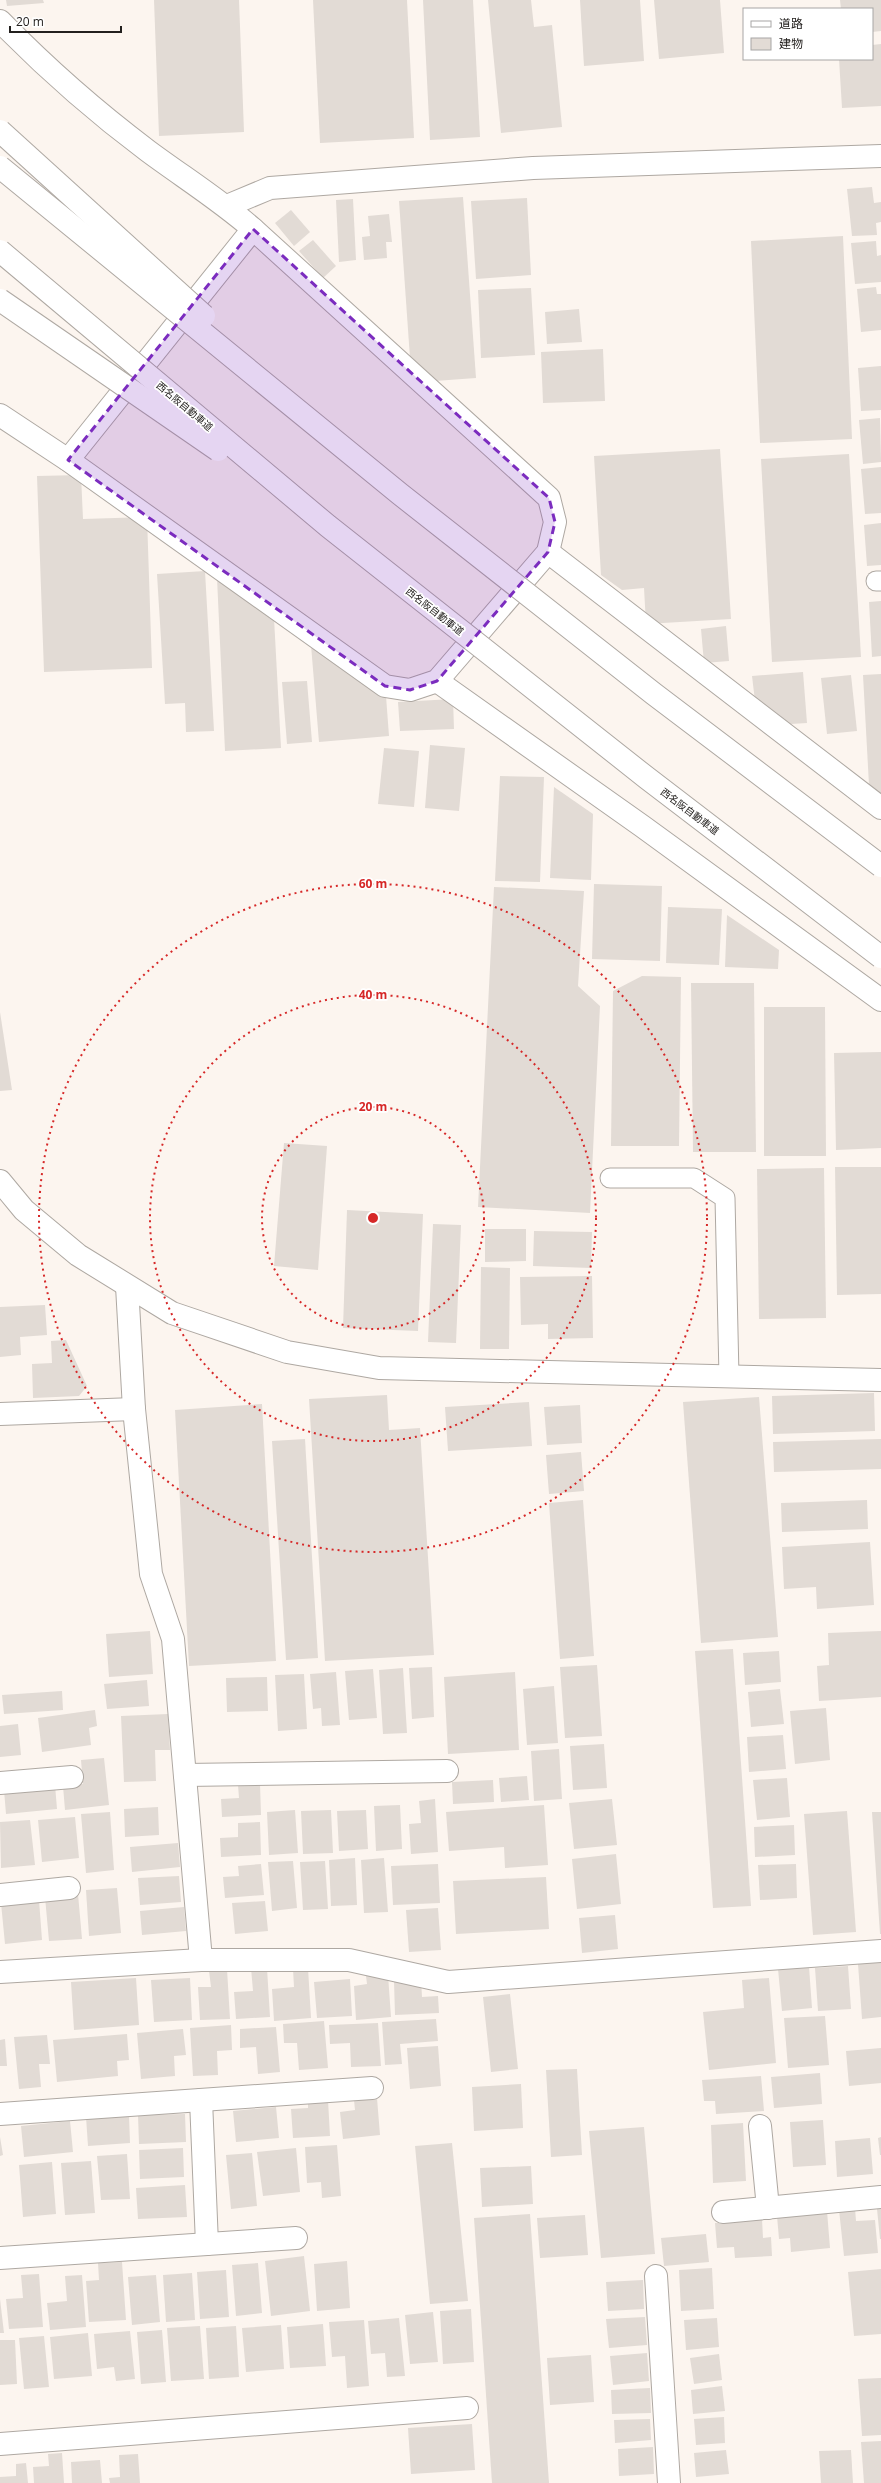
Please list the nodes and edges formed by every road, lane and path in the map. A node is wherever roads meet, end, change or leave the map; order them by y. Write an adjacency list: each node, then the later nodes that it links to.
1 (0, 21): 5 (main road)
2 (0, 131): 11 (main road, bridge)
3 (881, 156): 5 (main road)
4 (0, 167): 11 (main road, bridge)
5 (227, 206): 6 (main road)
6 (253, 229): 10 (main road); 13 (main road)
7 (0, 251): 12 (main road, 西名阪自動車道, bridge)
8 (0, 300): 12 (main road, bridge)
9 (0, 415): 10 (main road)
10 (68, 460): 14 (main road)
11 (400, 494): 16 (main road, bridge)
12 (328, 526): 17 (main road, 西名阪自動車道, bridge)
13 (548, 552): 14 (main road); 15 (main road)
14 (437, 681): 18 (main road)
15 (881, 808)
16 (881, 866)
17 (881, 957)
18 (881, 1000)
19 (610, 1178): 22 (lane)
20 (0, 1181): 21 (main road)
21 (127, 1286): 22 (main road); 24 (main road)
22 (729, 1376): 23 (main road)
23 (881, 1380)
24 (134, 1409): 25 (main road); 27 (main road)
25 (0, 1414)
26 (448, 1771): 27 (main road)
27 (185, 1775): 33 (main road)
28 (72, 1777): 29 (main road)
29 (0, 1783)
30 (70, 1888): 31 (main road)
31 (0, 1895)
32 (881, 1951): 33 (main road)
33 (201, 1960): 34 (main road)
34 (0, 1972)
35 (372, 2088): 36 (main road)
36 (201, 2100): 37 (main road); 43 (main road)
37 (0, 2114)
38 (760, 2126): 40 (main road)
39 (881, 2198): 40 (main road)
40 (768, 2208): 41 (main road)
41 (723, 2212)
42 (296, 2238): 43 (main road)
43 (207, 2244): 44 (main road)
44 (0, 2258)
45 (656, 2276): 48 (main road)
46 (467, 2408): 47 (main road)
47 (0, 2444)
48 (669, 2483)

